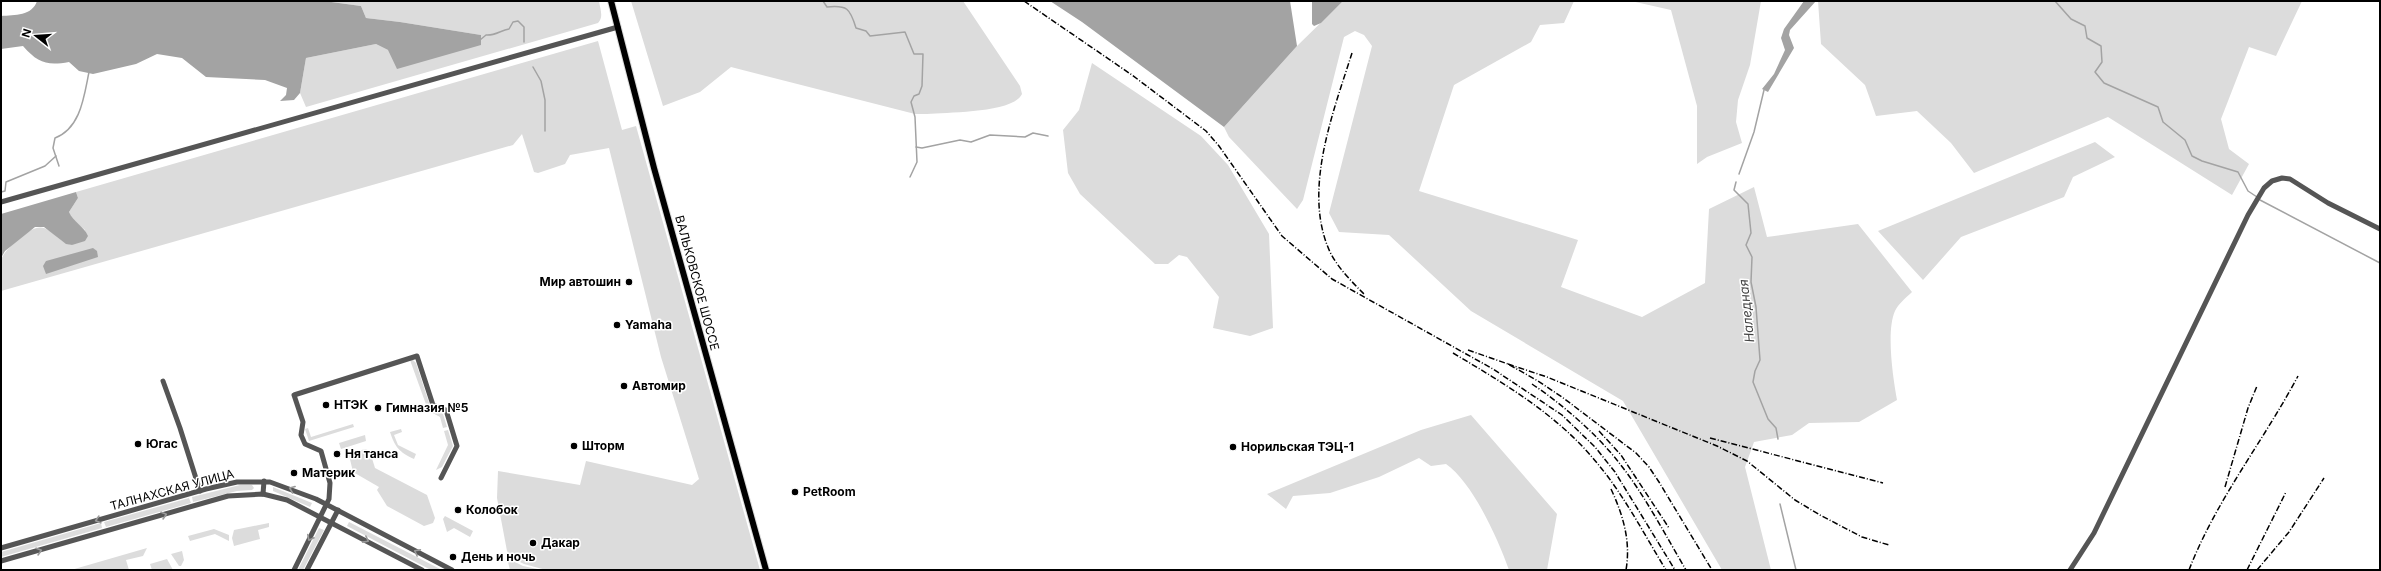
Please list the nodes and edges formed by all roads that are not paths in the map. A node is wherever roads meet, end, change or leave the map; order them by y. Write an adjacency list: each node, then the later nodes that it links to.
1 (611, 1): 2 (main road, ВАЛЬКОВСКОЕ ШОССЕ)
2 (618, 27): 3 (street); 20 (main road, ВАЛЬКОВСКОЕ ШОССЕ)
3 (1, 202)
4 (2380, 229): 21 (street)
5 (163, 381): 8 (street)
6 (441, 478): 10 (street)
7 (264, 481): 8 (street, ТАЛНАХСКАЯ УЛИЦА); 9 (street); 10 (street, ТАЛНАХСКАЯ УЛИЦА, one-way to 7)
8 (200, 491): 14 (street, ТАЛНАХСКАЯ УЛИЦА, one-way to 14)
9 (263, 494): 12 (street, ТАЛНАХСКАЯ УЛИЦА); 15 (street, ТАЛНАХСКАЯ УЛИЦА, one-way to 9)
10 (327, 505): 11 (street, ТАЛНАХСКАЯ УЛИЦА); 12 (street)
11 (338, 510): 13 (street); 19 (street, ТАЛНАХСКАЯ УЛИЦА, one-way to 11)
12 (321, 517): 13 (street, ТАЛНАХСКАЯ УЛИЦА); 16 (street, one-way to 16)
13 (331, 522): 17 (street); 18 (street, ТАЛНАХСКАЯ УЛИЦА, one-way to 18)
14 (1, 548)
15 (1, 561)
16 (294, 570)
17 (307, 570)
18 (422, 570)
19 (452, 570)
20 (766, 570)
21 (2070, 570)

